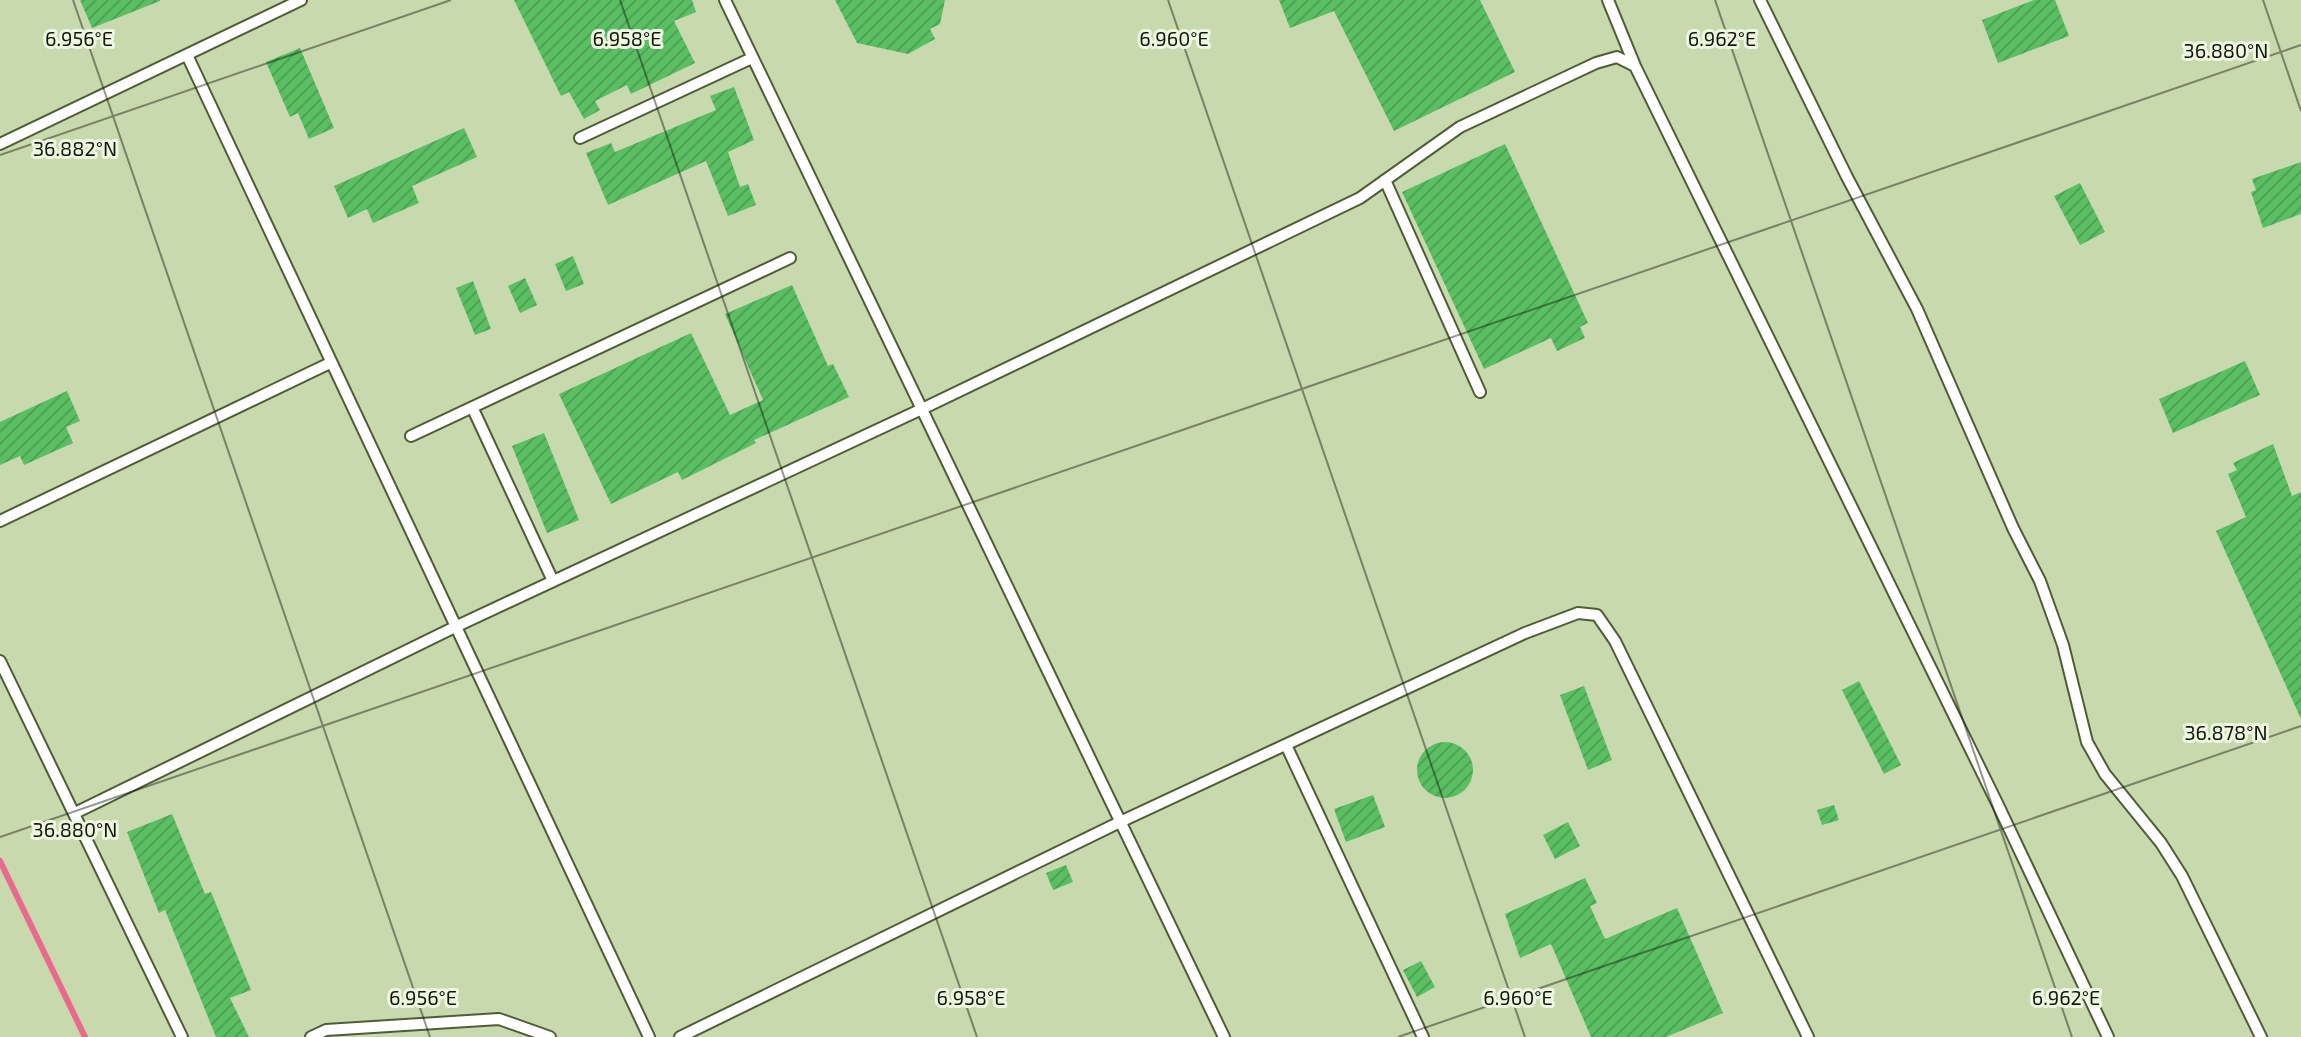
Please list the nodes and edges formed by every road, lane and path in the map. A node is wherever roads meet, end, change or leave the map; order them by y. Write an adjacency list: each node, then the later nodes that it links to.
1 (301, 0): 5 (lane)
2 (725, 0): 6 (lane)
3 (1608, 0): 7 (lane)
4 (1760, 0): 33 (lane)
5 (187, 55): 9 (lane); 12 (lane)
6 (752, 58): 8 (lane); 14 (lane)
7 (1635, 66): 10 (lane); 32 (lane)
8 (580, 138)
9 (0, 144)
10 (1385, 180): 13 (lane); 14 (lane)
11 (790, 258): 15 (lane)
12 (330, 363): 17 (lane); 19 (lane)
13 (1480, 392)
14 (924, 408): 18 (lane); 23 (lane)
15 (473, 409): 16 (lane); 18 (lane)
16 (411, 436)
17 (0, 521)
18 (553, 581): 19 (lane)
19 (455, 627): 22 (lane); 27 (lane)
20 (0, 661): 22 (lane)
21 (1286, 745): 23 (lane); 30 (lane); 31 (lane)
22 (75, 813): 24 (lane)
23 (1120, 822): 28 (lane); 29 (lane)
24 (182, 1037)
25 (311, 1037): 26 (lane)
26 (550, 1037)
27 (649, 1037)
28 (680, 1037)
29 (1224, 1037)
30 (1423, 1037)
31 (1808, 1037)
32 (2108, 1037)
33 (2261, 1037)

